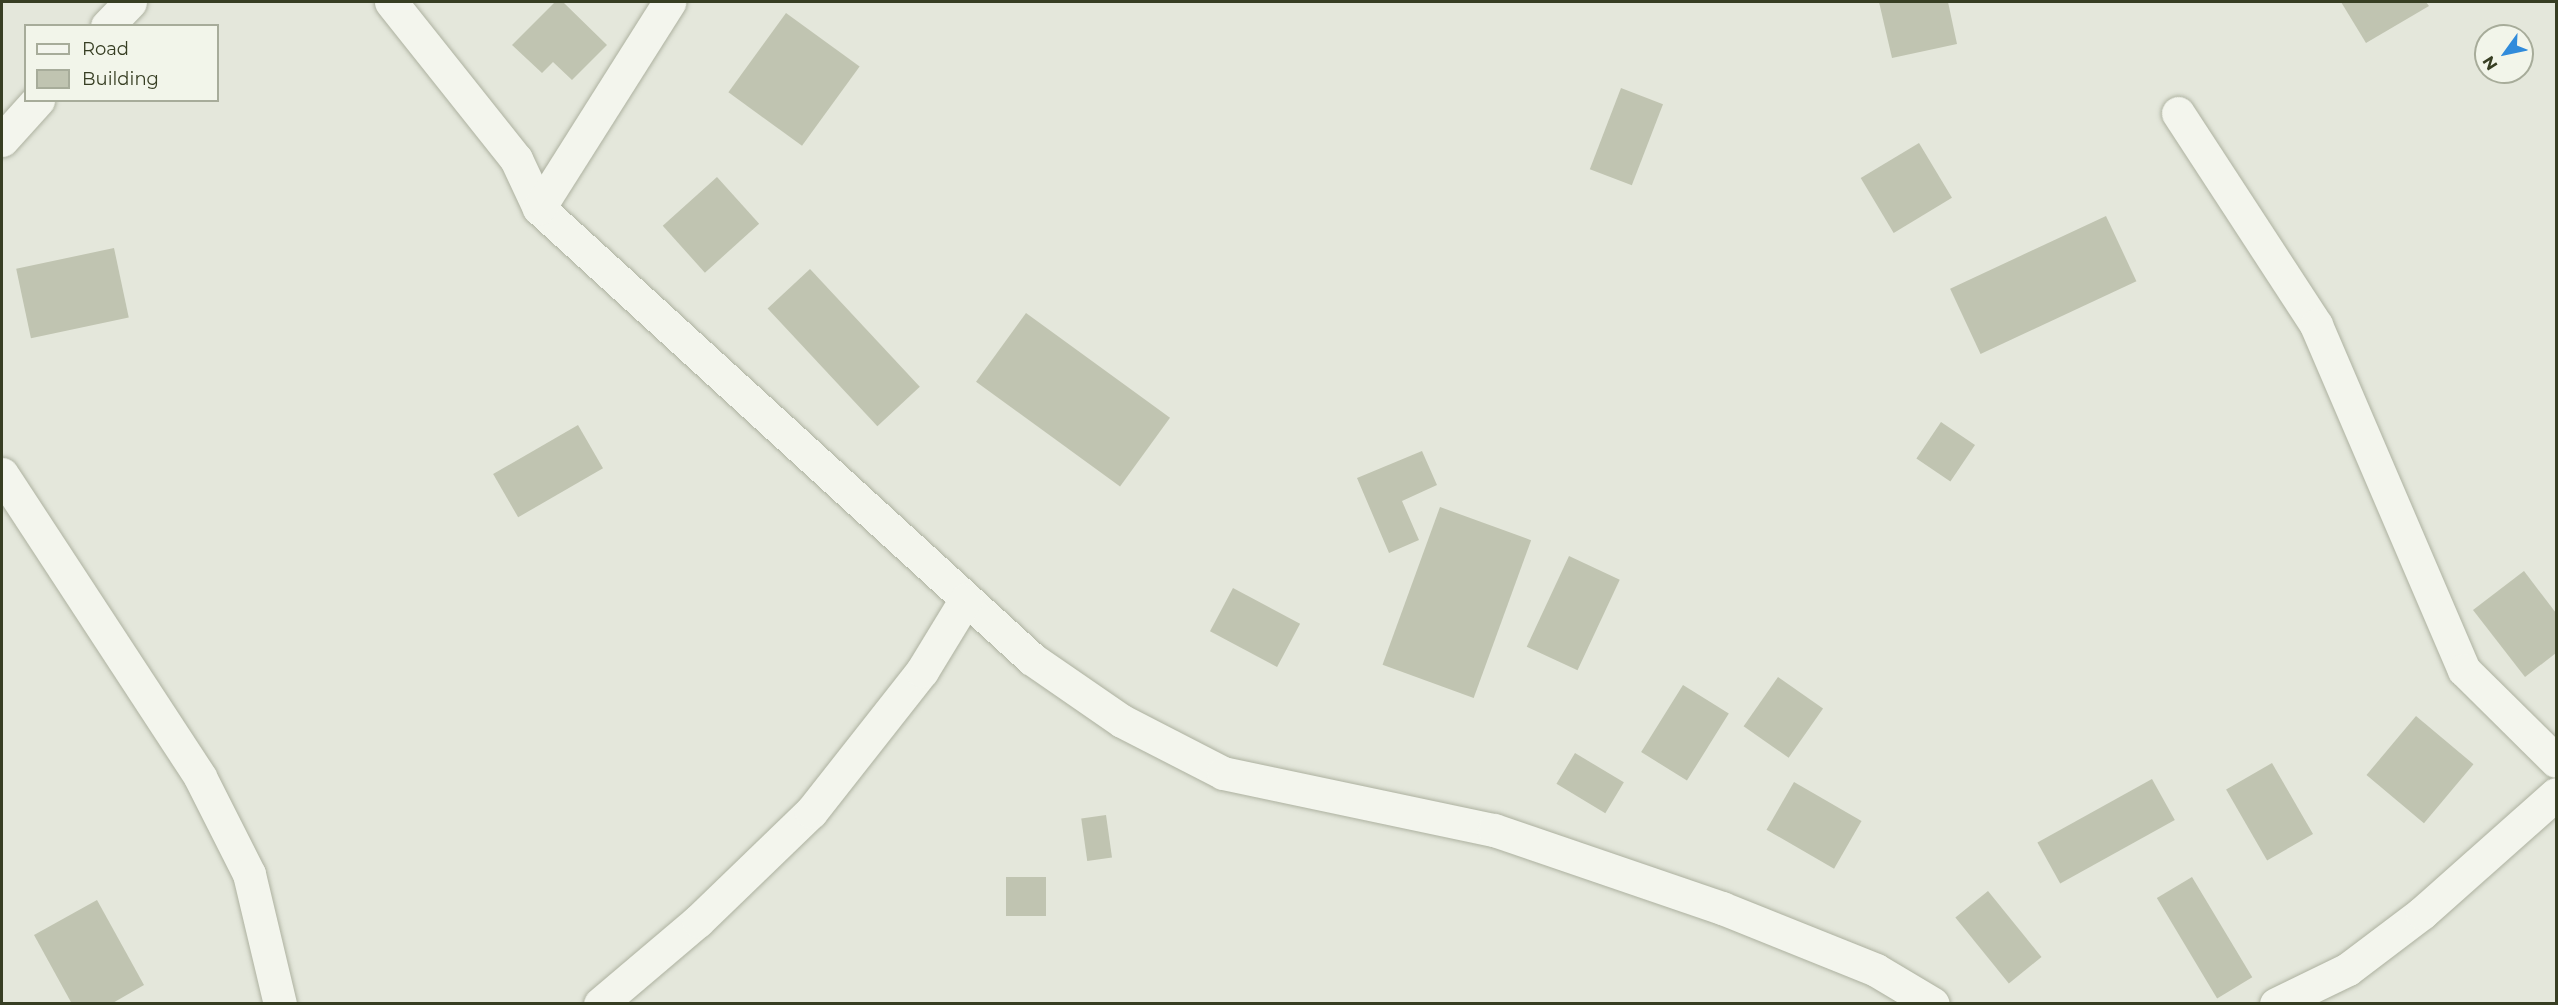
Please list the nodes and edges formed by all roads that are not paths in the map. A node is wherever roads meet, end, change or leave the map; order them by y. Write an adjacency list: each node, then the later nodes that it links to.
1 (130, 2): 4 (street)
2 (391, 2): 8 (street)
3 (669, 2): 8 (street)
4 (109, 24)
5 (36, 102): 7 (street)
6 (2178, 113): 11 (street)
7 (2, 140)
8 (539, 208): 10 (street)
9 (2, 474): 13 (street)
10 (966, 599): 14 (street); 15 (street)
11 (2556, 761)
12 (2556, 794): 16 (street)
13 (280, 1004)
14 (600, 1004)
15 (1933, 1004)
16 (2276, 1004)

